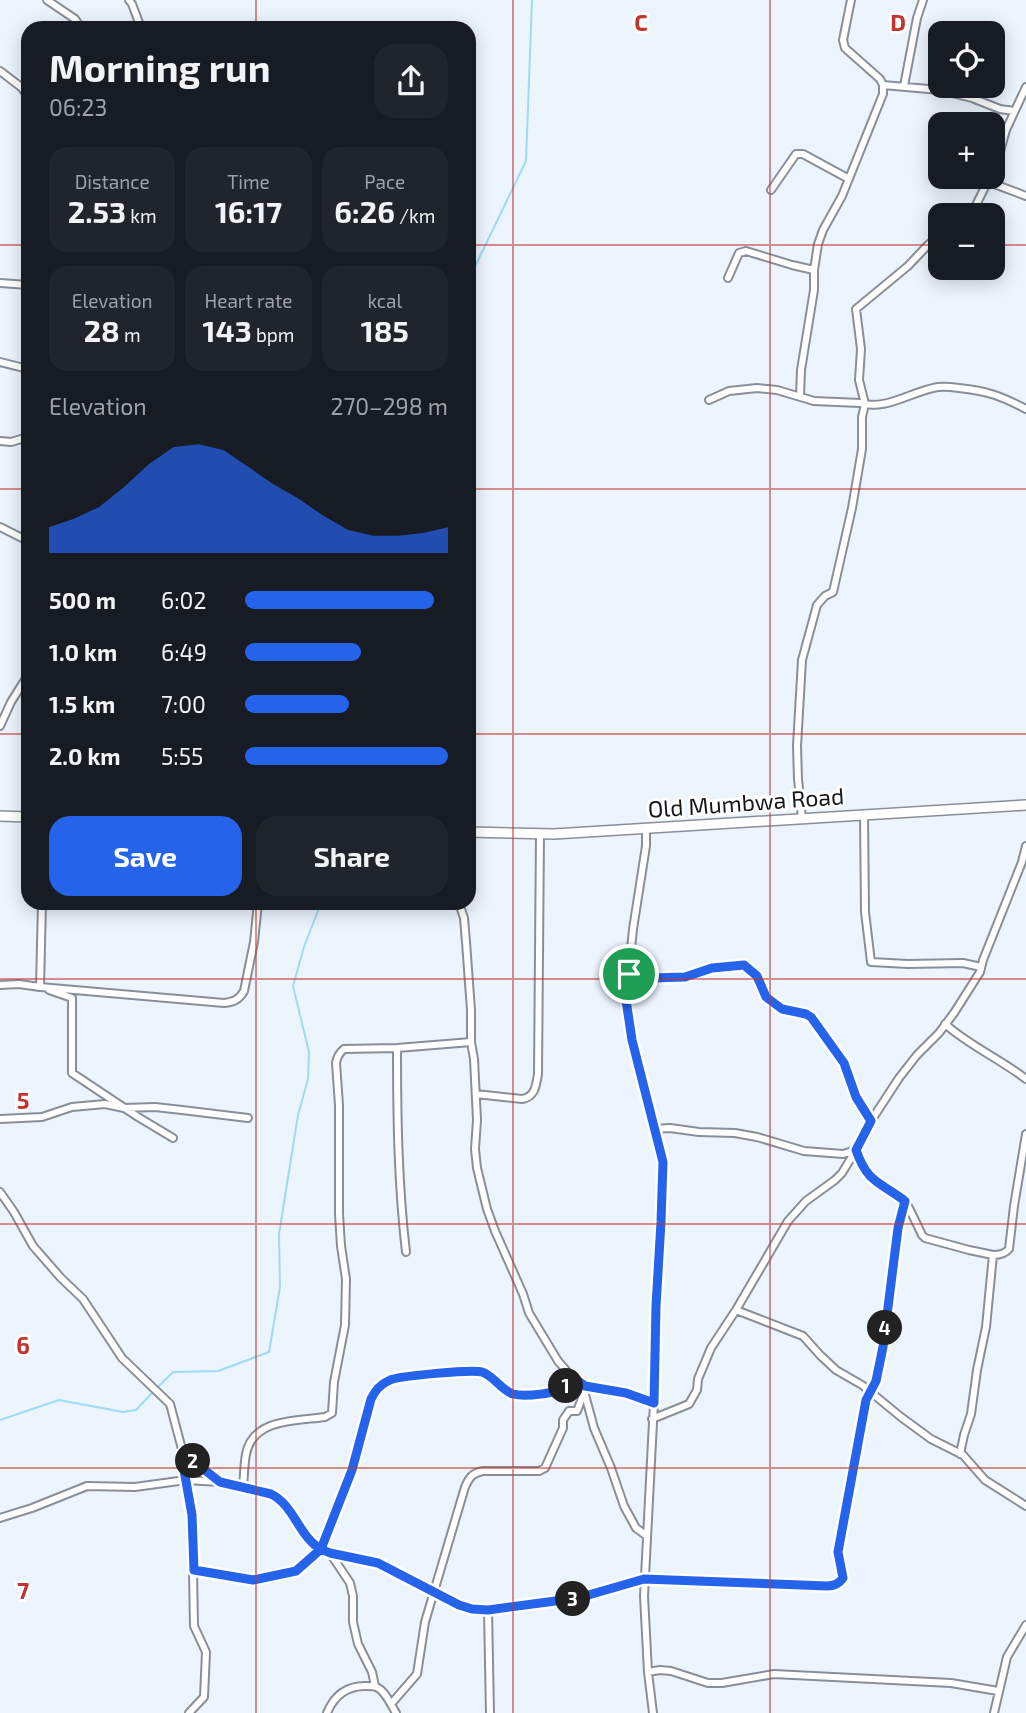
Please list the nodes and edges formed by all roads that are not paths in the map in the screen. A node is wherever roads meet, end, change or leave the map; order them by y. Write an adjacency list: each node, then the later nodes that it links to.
1 (47, 0): 5 (street)
2 (129, 0): 6 (street)
3 (851, 0): 8 (street)
4 (923, 0): 9 (street)
5 (76, 21)
6 (138, 21)
7 (0, 71): 10 (street)
8 (883, 85): 9 (street); 16 (street)
9 (904, 86): 12 (street)
10 (21, 87)
11 (1026, 87): 13 (street)
12 (1000, 109): 13 (street); 14 (street)
13 (1014, 111): 14 (street)
14 (1008, 125): 15 (street)
15 (1005, 135)
16 (849, 179): 18 (street); 21 (street)
17 (1005, 187): 19 (street)
18 (771, 191)
19 (1026, 196)
20 (928, 245): 29 (street)
21 (814, 270): 22 (street); 27 (street)
22 (728, 278)
23 (0, 283): 24 (street)
24 (21, 284)
25 (0, 362): 26 (street)
26 (21, 367)
27 (800, 396): 28 (street); 29 (street)
28 (709, 400)
29 (864, 404): 30 (street); 41 (street)
30 (1026, 409)
31 (21, 440): 32 (street)
32 (0, 441)
33 (0, 527): 34 (street)
34 (21, 538)
35 (21, 686): 36 (street)
36 (0, 726)
37 (1026, 805): 38 (main road, Old Mumbwa Road)
38 (864, 814): 41 (main road, Old Mumbwa Road); 49 (street)
39 (0, 816): 40 (main road)
40 (21, 817)
41 (802, 818): 42 (main road, Old Mumbwa Road)
42 (646, 829): 44 (main road, Old Mumbwa Road); 50 (street)
43 (476, 832): 44 (main road, Old Mumbwa Road)
44 (540, 834): 57 (street)
45 (1026, 846): 49 (street)
46 (42, 910): 52 (street)
47 (257, 910): 52 (street)
48 (461, 910): 54 (street)
49 (981, 967): 53 (street)
50 (629, 974): 61 (street); 62 (street)
51 (0, 985): 52 (street)
52 (40, 987): 58 (street)
53 (945, 1024): 56 (street); 61 (street)
54 (471, 1042): 55 (street); 57 (street)
55 (397, 1048): 68 (street); 80 (street)
56 (1026, 1079)
57 (475, 1094): 71 (street)
58 (124, 1108): 59 (street); 60 (street); 64 (street)
59 (248, 1118)
60 (0, 1119)
61 (871, 1121): 65 (street)
62 (655, 1129): 65 (street); 74 (street)
63 (1026, 1133): 69 (street)
64 (173, 1138)
65 (856, 1150): 67 (street); 70 (street)
66 (0, 1192): 76 (street)
67 (905, 1201): 69 (street); 73 (street)
68 (406, 1252)
69 (993, 1255): 77 (street)
70 (736, 1310): 73 (street); 75 (street)
71 (571, 1376): 72 (street); 84 (street)
72 (584, 1390): 74 (street); 83 (street); 88 (street)
73 (871, 1393): 77 (street); 87 (street)
74 (654, 1403): 75 (street)
75 (652, 1419): 83 (street)
76 (183, 1453): 78 (street); 79 (street)
77 (960, 1454): 81 (street)
78 (186, 1480): 79 (street); 82 (street); 86 (street)
79 (220, 1482): 80 (street)
80 (243, 1488): 84 (street)
81 (1026, 1506)
82 (0, 1518)
83 (647, 1536): 87 (street)
84 (321, 1549): 85 (street); 86 (street)
85 (330, 1553): 88 (street); 92 (street)
86 (194, 1570): 95 (street)
87 (644, 1579): 89 (street); 91 (street)
88 (434, 1593): 89 (street); 94 (street)
89 (488, 1610): 98 (street)
90 (1026, 1625): 93 (street)
91 (648, 1672): 93 (street); 99 (street)
92 (375, 1686): 94 (street); 96 (street)
93 (998, 1691): 100 (street)
94 (391, 1704): 97 (street)
95 (189, 1713)
96 (327, 1713)
97 (396, 1713)
98 (490, 1713)
99 (653, 1713)
100 (994, 1713)

